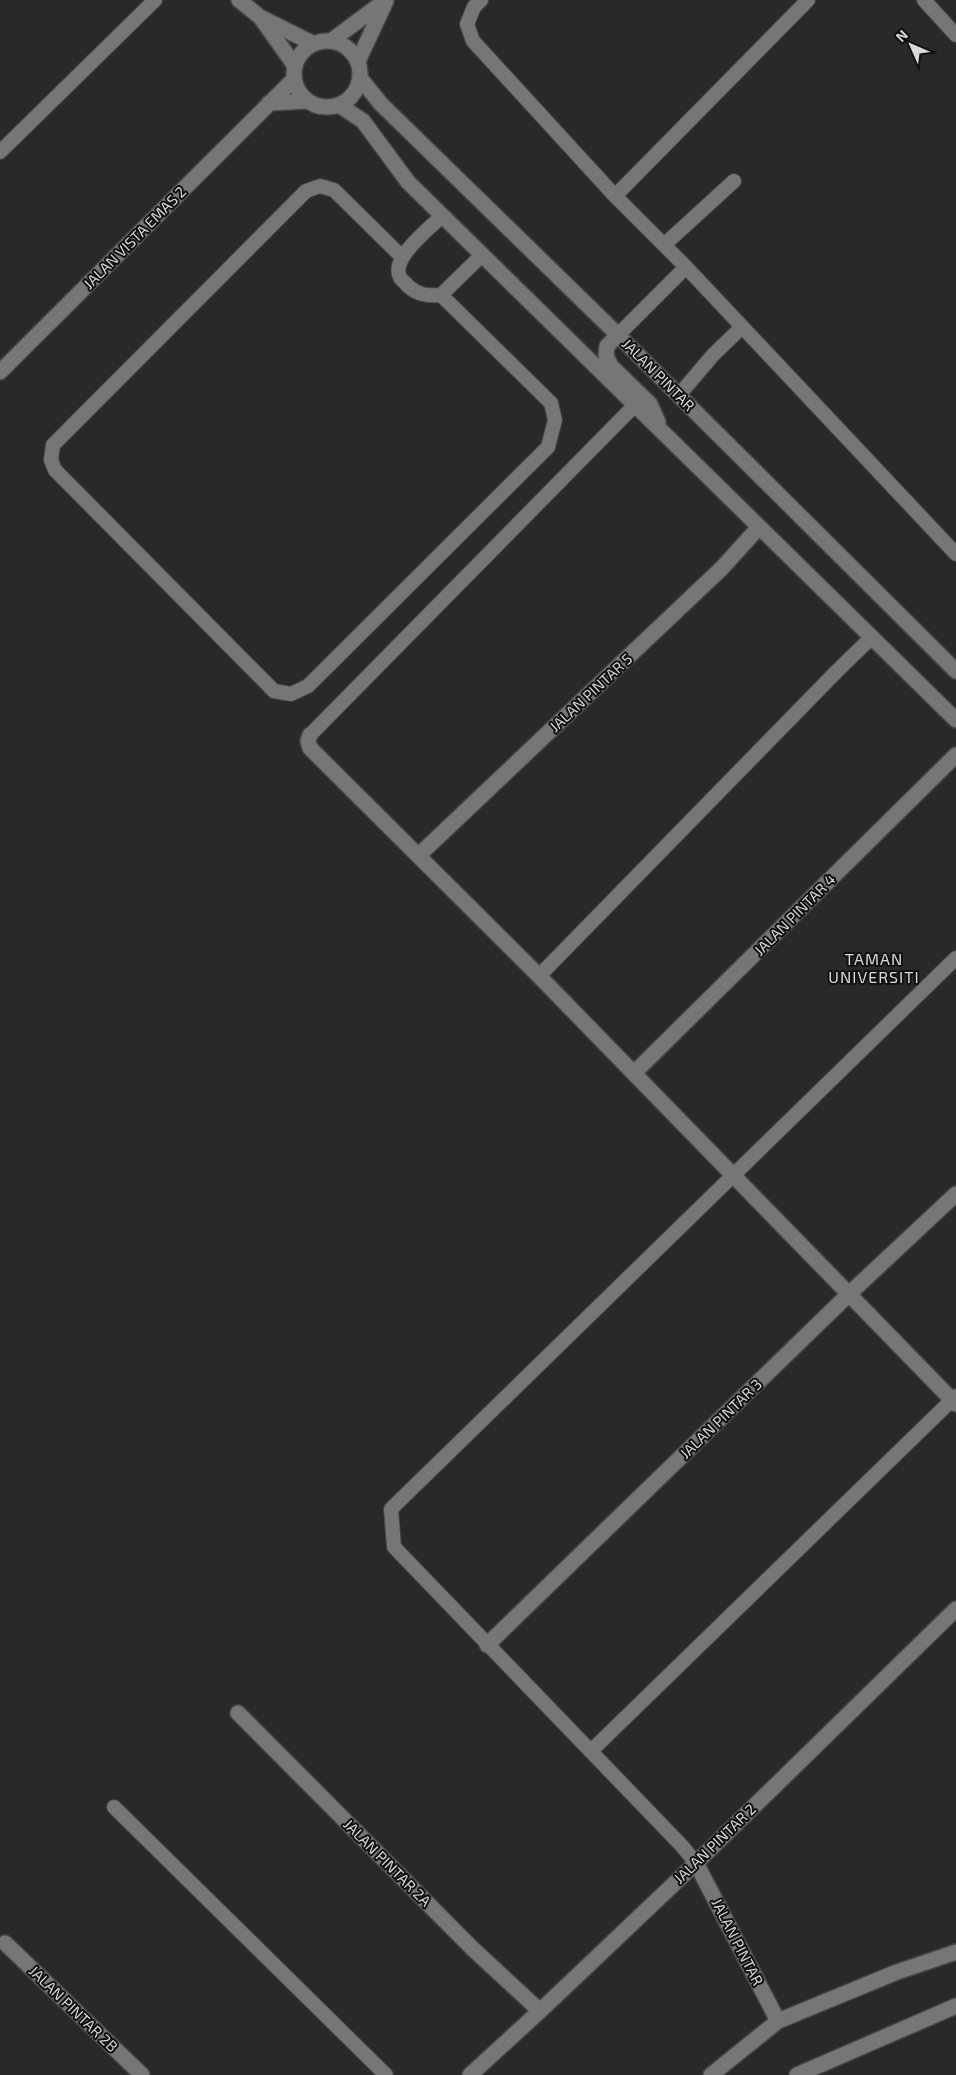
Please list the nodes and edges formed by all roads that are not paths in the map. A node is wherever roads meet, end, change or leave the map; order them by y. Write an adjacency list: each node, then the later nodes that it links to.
1 (155, 0): 17 (lane)
2 (239, 0): 7 (street)
3 (386, 0): 9 (street); 11 (street)
4 (481, 0): 19 (lane)
5 (808, 0): 19 (lane)
6 (924, 0): 8 (lane)
7 (260, 17): 10 (street); 12 (street)
8 (956, 35)
9 (331, 41): 10 (street); 11 (street)
10 (314, 44): 12 (street)
11 (358, 62): 13 (street)
12 (294, 72): 14 (street); 15 (street, JALAN VISTA EMAS 2)
13 (360, 78): 16 (street); 27 (street, JALAN PINTAR)
14 (307, 101): 15 (street); 16 (street)
15 (269, 103): 28 (street, JALAN VISTA EMAS 2)
16 (339, 105): 20 (street)
17 (0, 152)
18 (734, 180): 21 (lane)
19 (615, 196): 21 (lane)
20 (442, 216): 22 (street); 23 (lane)
21 (664, 245): 24 (lane)
22 (482, 255): 25 (lane); 30 (street)
23 (401, 256): 25 (lane); 25 (lane)
24 (686, 267): 26 (lane); 27 (lane)
25 (440, 295)
26 (742, 328): 29 (lane); 33 (lane)
27 (618, 335): 29 (street, JALAN PINTAR); 31 (street)
28 (0, 372)
29 (679, 396): 35 (street, JALAN PINTAR)
30 (635, 405): 31 (street); 37 (lane)
31 (663, 433): 32 (street)
32 (759, 527): 34 (street); 39 (street, JALAN PINTAR 5)
33 (956, 554)
34 (872, 638): 36 (street); 41 (lane)
35 (956, 671)
36 (956, 720)
37 (310, 735): 39 (street)
38 (956, 756): 42 (street, JALAN PINTAR 4)
39 (419, 855): 41 (street)
40 (956, 958): 43 (lane)
41 (539, 976): 42 (street)
42 (634, 1073): 43 (street)
43 (733, 1174): 45 (street); 48 (lane)
44 (956, 1194): 45 (street, JALAN PINTAR 3)
45 (850, 1294): 46 (street); 48 (street, JALAN PINTAR 3)
46 (955, 1400): 50 (lane)
47 (956, 1609): 52 (street, JALAN PINTAR 2)
48 (487, 1645): 50 (lane)
49 (238, 1712): 56 (street, JALAN PINTAR 2A)
50 (591, 1751): 52 (lane)
51 (114, 1807): 59 (lane)
52 (696, 1864): 56 (street, JALAN PINTAR 2); 57 (street, JALAN PINTAR)
53 (5, 1943): 58 (street, JALAN PINTAR 2B)
54 (956, 1952): 57 (street)
55 (956, 2006): 62 (street)
56 (540, 2011): 60 (street, JALAN PINTAR 2)
57 (778, 2021): 61 (street)
58 (142, 2075)
59 (386, 2075)
60 (470, 2075)
61 (711, 2075)
62 (797, 2075)

